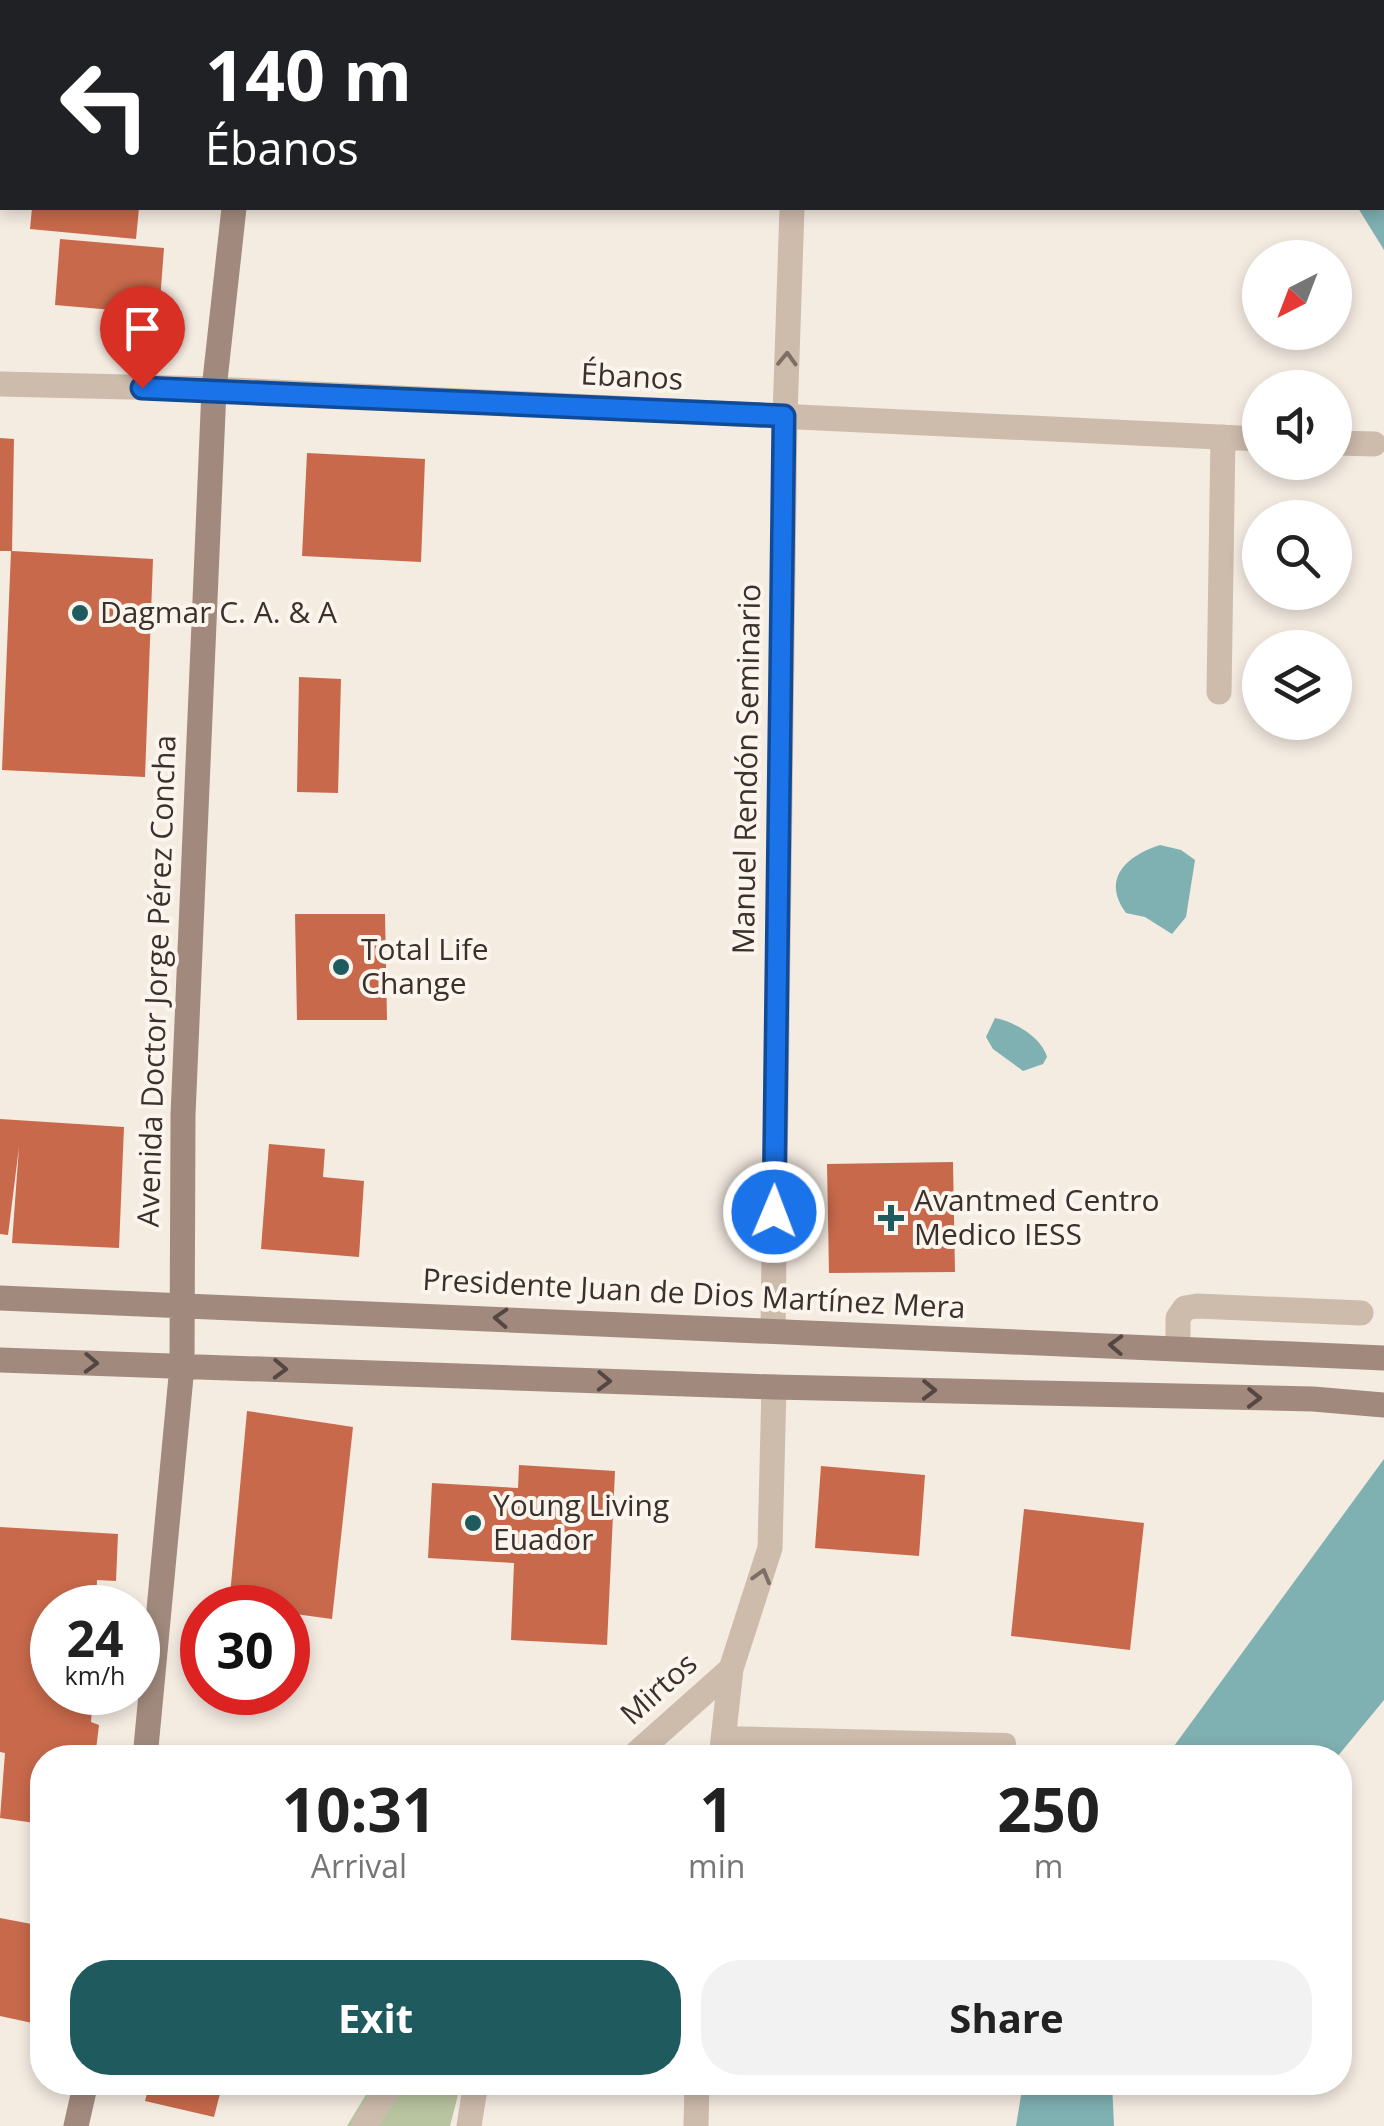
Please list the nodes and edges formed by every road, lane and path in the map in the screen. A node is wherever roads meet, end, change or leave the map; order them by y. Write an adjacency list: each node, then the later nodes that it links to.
1 (234, 210): 4 (main road, Avenida Doctor Jorge Pérez Concha)
2 (792, 210): 5 (street, Manuel Rendón Seminario, one-way to 2)
3 (0, 384): 4 (street, Ébanos)
4 (214, 390): 5 (street, Ébanos); 12 (main road, Avenida Doctor Jorge Pérez Concha)
5 (784, 416): 6 (street, Ébanos); 14 (street, Manuel Rendón Seminario)
6 (1224, 437): 7 (street, Ébanos); 10 (street)
7 (1242, 438)
8 (1352, 443): 9 (street)
9 (1374, 444)
10 (1219, 692)
11 (0, 1298): 12 (main road, Presidente Juan de Dios Martínez Mera)
12 (179, 1302): 14 (main road, Presidente Juan de Dios Martínez Mera, one-way to 12); 18 (main road, Avenida Doctor Jorge Pérez Concha)
13 (1361, 1314): 15 (street)
14 (773, 1331): 15 (main road, Presidente Juan de Dios Martínez Mera, one-way to 14)
15 (1178, 1347): 16 (main road, Presidente Juan de Dios Martínez Mera)
16 (1384, 1358)
17 (0, 1360): 18 (main road, one-way to 18)
18 (182, 1366): 19 (main road, one-way to 19); 23 (main road, Avenida Doctor Jorge Pérez Concha)
19 (774, 1387): 20 (main road, one-way to 20); 21 (street, one-way to 19)
20 (1384, 1405)
21 (731, 1668): 24 (street, Mirtos); 25 (street)
22 (1006, 1744): 26 (lane)
23 (146, 1745)
24 (646, 1745)
25 (722, 1745)
26 (911, 1745)
27 (83, 2095): 31 (main road)
28 (384, 2095): 32 (street)
29 (474, 2095): 33 (street)
30 (697, 2095): 34 (street)
31 (76, 2126)
32 (364, 2126)
33 (469, 2126)
34 (696, 2126)

